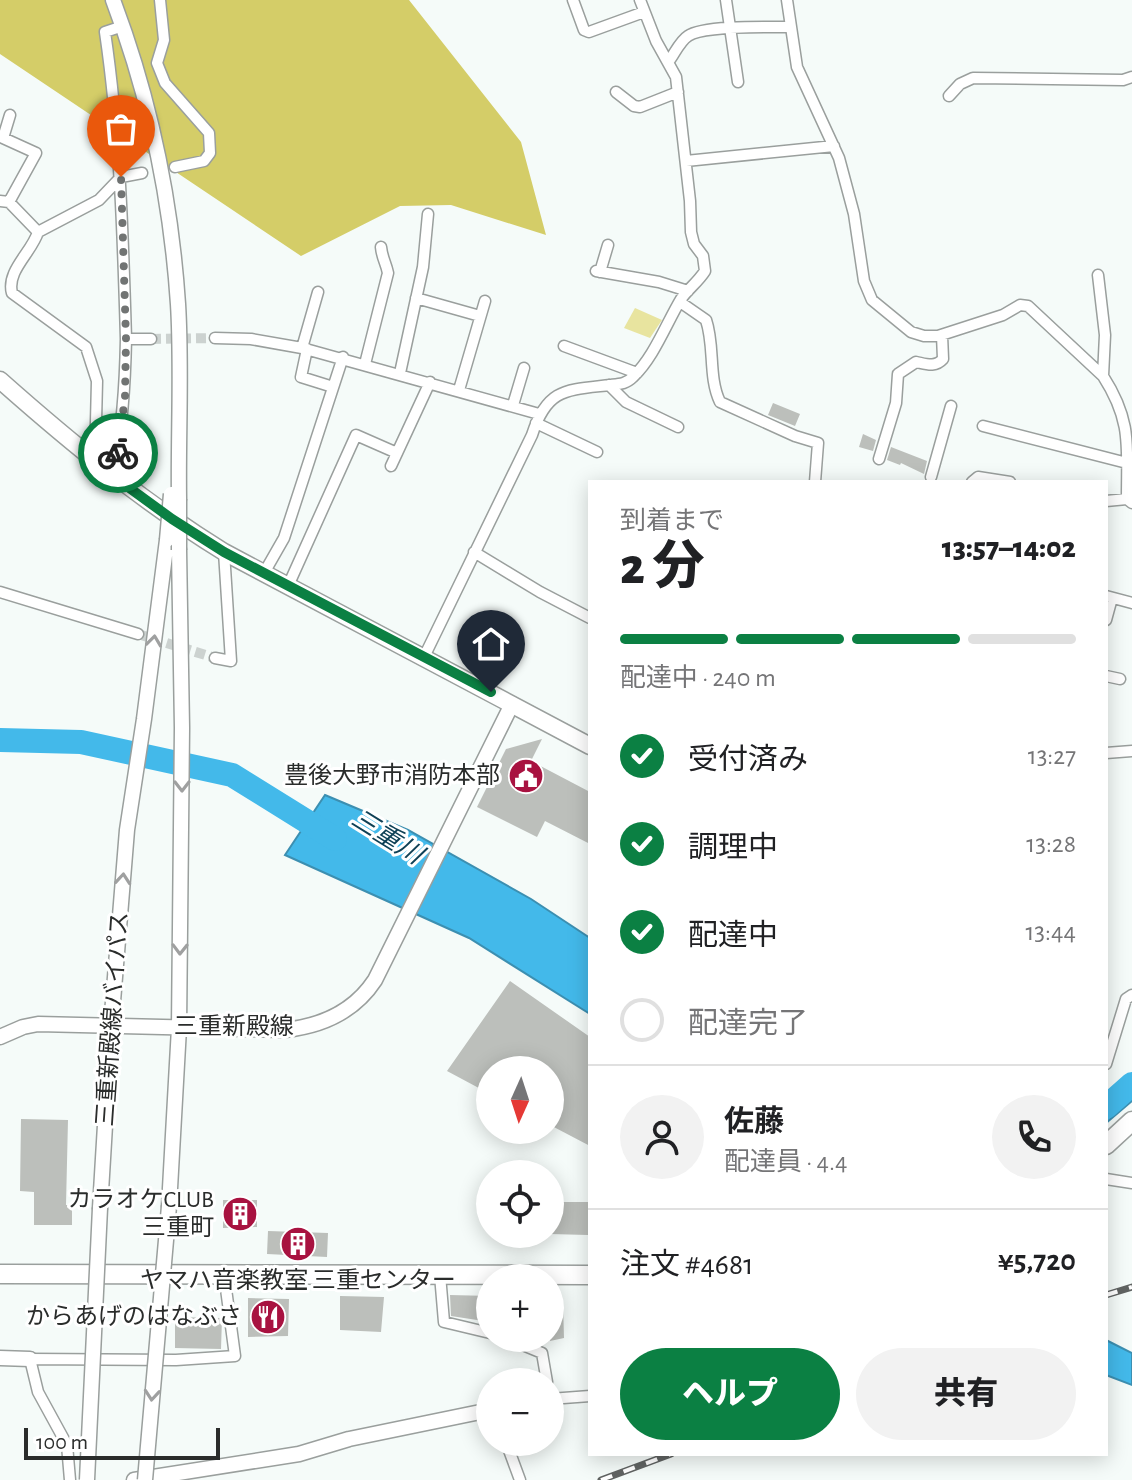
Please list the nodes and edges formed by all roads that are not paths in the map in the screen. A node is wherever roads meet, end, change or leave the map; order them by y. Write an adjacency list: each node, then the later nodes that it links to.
1 (113, 0): 8 (main road)
2 (160, 0): 20 (street)
3 (573, 0): 7 (street)
4 (640, 0): 7 (street)
5 (726, 0): 10 (street)
6 (787, 0): 9 (street)
7 (644, 12): 11 (street)
8 (123, 26): 22 (street); 70 (main road, bridge)
9 (790, 27): 10 (street); 18 (street)
10 (728, 28): 11 (street); 13 (street)
11 (669, 61): 15 (street)
12 (1132, 77): 16 (street)
13 (738, 82)
14 (616, 92): 15 (street)
15 (678, 92): 19 (street)
16 (949, 96)
17 (10, 115): 23 (street)
18 (834, 146): 19 (street); 35 (street)
19 (686, 161): 29 (street)
20 (175, 167)
21 (142, 173): 22 (street)
22 (121, 177): 25 (street); 37 (street)
23 (4, 201): 25 (street)
24 (428, 214): 31 (street)
25 (38, 232): 60 (street)
26 (608, 245): 29 (street)
27 (381, 247): 42 (street)
28 (1098, 275): 46 (street)
29 (688, 291): 33 (street)
30 (318, 292): 40 (street)
31 (416, 298): 34 (street); 44 (street)
32 (485, 301): 34 (street)
33 (680, 302): 45 (street); 65 (street)
34 (480, 316): 51 (street)
35 (942, 335): 46 (street); 59 (street)
36 (215, 338): 40 (street)
37 (126, 339): 38 (street); 63 (street)
38 (151, 339)
39 (564, 346): 45 (street)
40 (305, 349): 41 (street); 50 (street)
41 (343, 357): 42 (street); 50 (street)
42 (365, 364): 44 (street)
43 (524, 368): 52 (street)
44 (400, 373): 48 (street)
45 (637, 373): 49 (street)
46 (1103, 376): 61 (street)
47 (0, 380): 60 (main road)
48 (430, 382): 51 (street); 58 (street)
49 (609, 385): 54 (street); 56 (street)
50 (333, 387): 73 (street)
51 (459, 390): 52 (street)
52 (513, 405): 54 (street)
53 (951, 406): 64 (street)
54 (537, 418): 57 (street); 72 (street)
55 (983, 426): 61 (street)
56 (678, 427)
57 (597, 452)
58 (397, 453): 62 (street); 74 (street)
59 (879, 459)
60 (95, 462): 63 (main road)
61 (1127, 463): 69 (street)
62 (391, 466)
63 (113, 476): 71 (main road)
64 (931, 477)
65 (815, 480)
66 (974, 480): 67 (street)
67 (1002, 480)
68 (1108, 501): 69 (street)
69 (1130, 501)
70 (173, 545): 89 (main road, 三重新殿線バイパス, one-way to 70); 90 (main road, one-way to 90)
71 (224, 552): 73 (main road); 81 (street)
72 (474, 552): 78 (street); 80 (street)
73 (264, 573): 74 (main road)
74 (288, 586): 80 (main road)
75 (0, 592): 79 (street)
76 (1109, 597): 77 (street)
77 (1132, 603)
78 (588, 617)
79 (138, 634)
80 (424, 657): 84 (main road)
81 (215, 658)
82 (1108, 676): 83 (street)
83 (1120, 679)
84 (512, 704): 85 (main road); 90 (main road, 三重新殿線)
85 (588, 745)
86 (1132, 751): 87 (street)
87 (1108, 753)
88 (1132, 995): 92 (street)
89 (111, 1026): 90 (main road, 三重新殿線); 91 (main road, 三重新殿線); 110 (main road, 三重新殿線バイパス, bridge)
90 (179, 1028): 112 (main road, one-way to 112, bridge)
91 (0, 1037)
92 (1108, 1058)
93 (1132, 1121): 94 (highway)
94 (1108, 1143)
95 (1108, 1179): 96 (street)
96 (1132, 1183)
97 (0, 1274): 98 (highway)
98 (224, 1274): 99 (highway); 103 (street)
99 (440, 1275): 100 (highway); 101 (street)
100 (588, 1275)
101 (476, 1330)
102 (0, 1358): 103 (main road)
103 (30, 1359): 109 (street)
104 (588, 1396): 105 (street)
105 (564, 1398)
106 (476, 1413): 108 (main road)
107 (511, 1456): 113 (street)
108 (161, 1477): 111 (main road)
109 (70, 1480)
110 (87, 1480)
111 (134, 1480)
112 (145, 1480)
113 (520, 1480)

